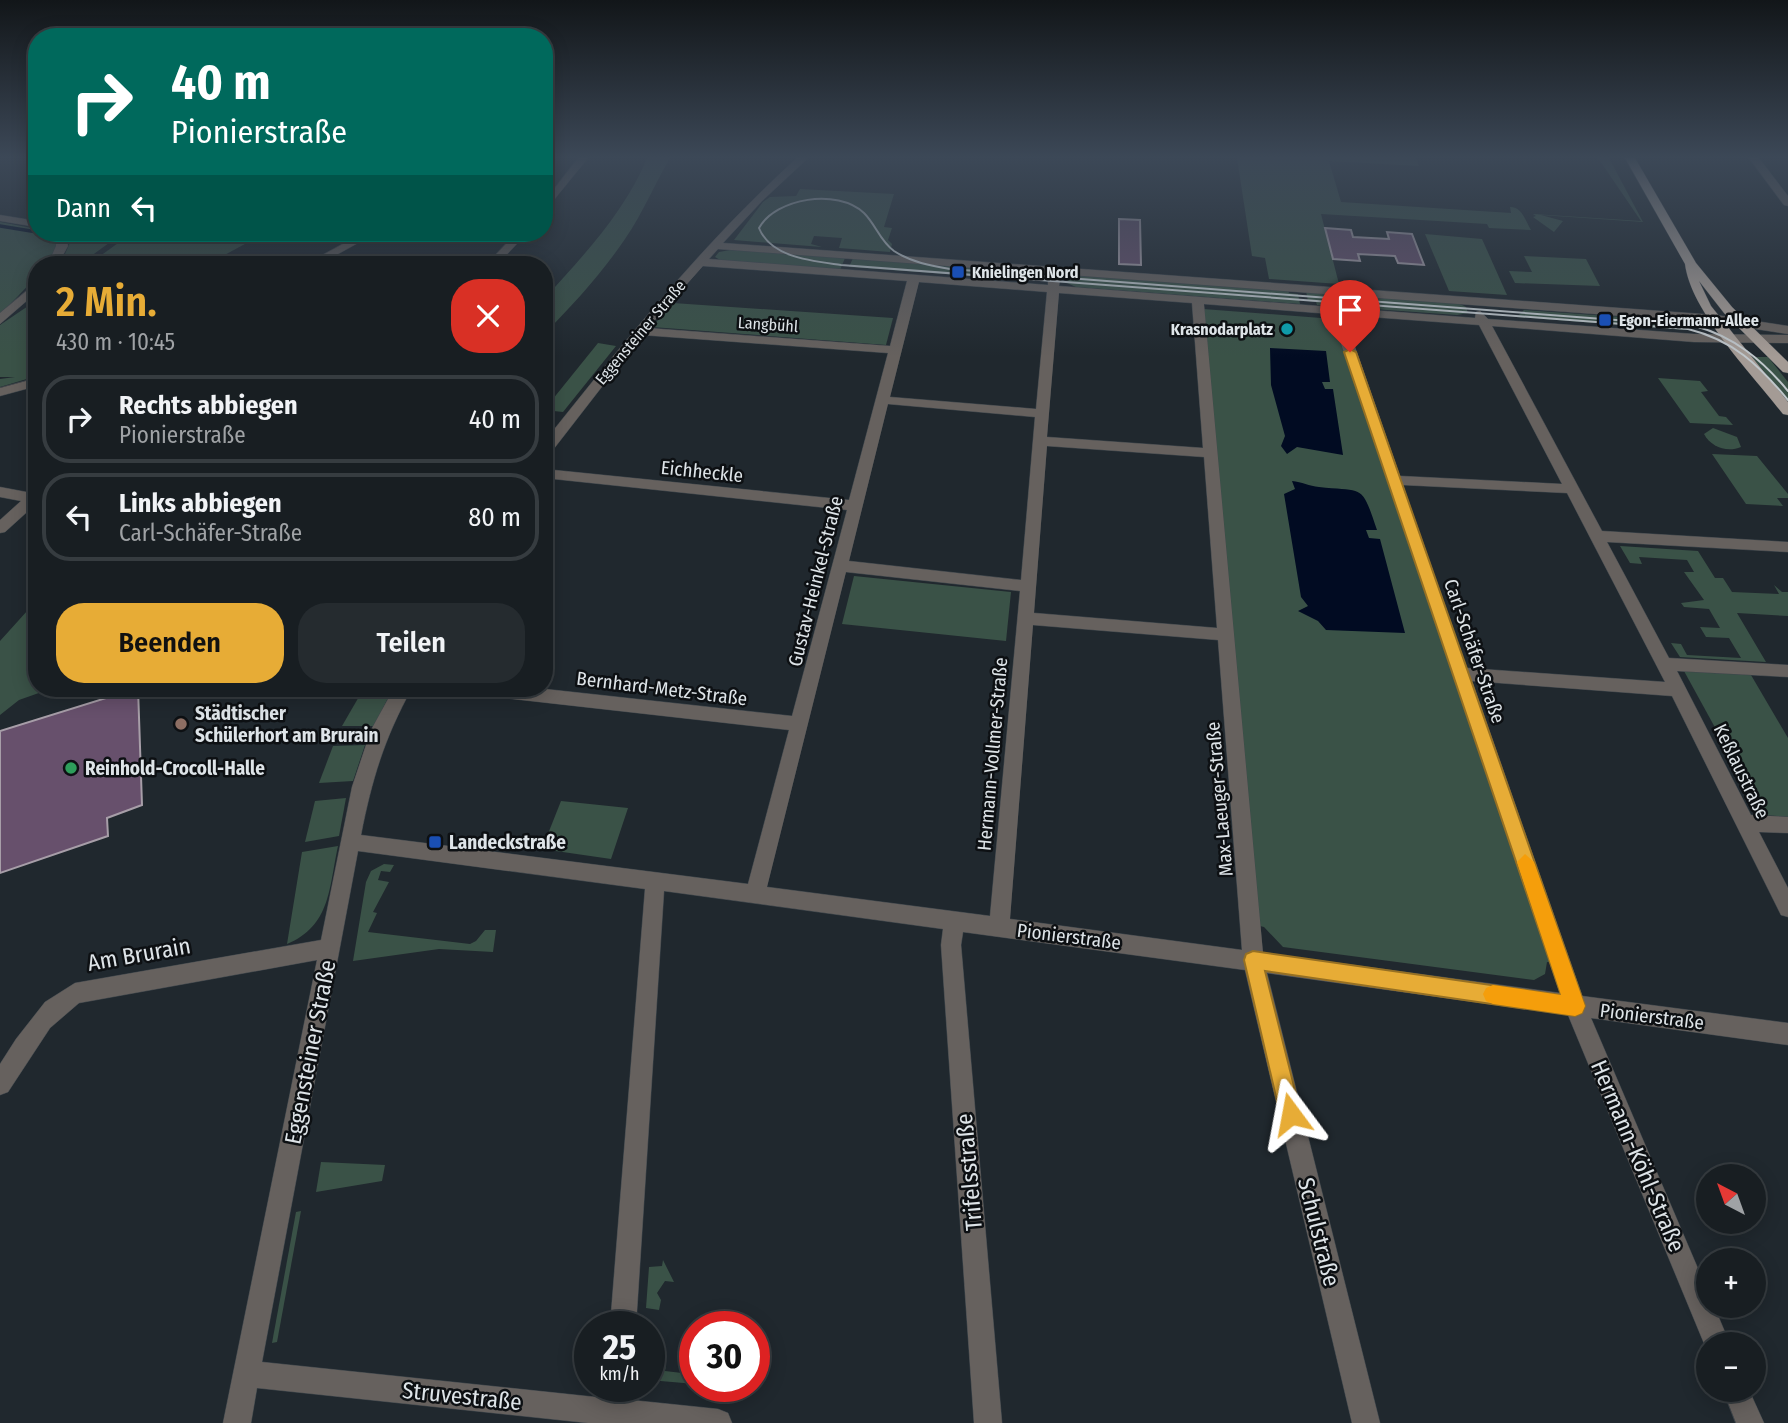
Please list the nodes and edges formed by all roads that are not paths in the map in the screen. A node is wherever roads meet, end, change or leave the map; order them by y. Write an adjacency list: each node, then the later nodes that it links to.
1 (737, 224): 5 (street, Eggensteiner Straße)
2 (1668, 224): 9 (main road)
3 (354, 242): 6 (street)
4 (513, 242): 7 (street)
5 (715, 246): 8 (street, Eggensteiner Straße); 10 (street)
6 (327, 256)
7 (500, 256)
8 (699, 262): 11 (street); 22 (street, Eggensteiner Straße)
9 (1691, 264): 17 (main road); 20 (main road)
10 (1055, 271): 12 (street, Hermann-Vollmer-Straße); 15 (street)
11 (914, 278): 12 (street); 26 (street, Gustav-Heinkel-Straße)
12 (1053, 288): 14 (street); 32 (street, Hermann-Vollmer-Straße)
13 (28, 294): 18 (street)
14 (1198, 299): 16 (street); 35 (street, Max-Laeuger-Straße)
15 (1474, 302): 17 (street); 19 (street, Keßlaustraße)
16 (1336, 310): 19 (street); 37 (street, Carl-Schäfer-Straße)
17 (1716, 319): 20 (street); 24 (main road)
18 (0, 320)
19 (1483, 321): 24 (street); 38 (street, Keßlaustraße)
20 (1742, 324): 21 (street); 25 (main road)
21 (1788, 330)
22 (638, 331): 26 (street, Langbühl); 33 (street, Eggensteiner Straße)
23 (1788, 338): 25 (street)
24 (1734, 340): 25 (street); 31 (main road)
25 (1760, 340): 27 (main road)
26 (896, 350): 30 (street, Gustav-Heinkel-Straße)
27 (1788, 369)
28 (28, 385): 29 (street)
29 (0, 392)
30 (883, 400): 32 (street); 42 (street, Gustav-Heinkel-Straße)
31 (1788, 411)
32 (1044, 414): 34 (street, Hermann-Vollmer-Straße)
33 (553, 440)
34 (1040, 441): 35 (street); 47 (street, Hermann-Vollmer-Straße)
35 (1211, 453): 49 (street, Max-Laeuger-Straße)
36 (553, 474): 42 (street, Eichheckle)
37 (1394, 480): 38 (street); 52 (street, Carl-Schäfer-Straße)
38 (1574, 489): 44 (street, Keßlaustraße)
39 (0, 492): 40 (street)
40 (28, 497)
41 (28, 504): 43 (street)
42 (856, 506): 46 (street, Gustav-Heinkel-Straße)
43 (0, 528)
44 (1598, 536): 45 (street); 50 (street, Keßlaustraße)
45 (1788, 547)
46 (841, 566): 47 (street); 56 (street, Gustav-Heinkel-Straße)
47 (1028, 586): 48 (street, Hermann-Vollmer-Straße)
48 (1024, 618): 49 (street); 64 (street, Hermann-Vollmer-Straße)
49 (1226, 635): 66 (street, Max-Laeuger-Straße)
50 (1664, 664): 51 (street); 53 (street, Keßlaustraße)
51 (1788, 671)
52 (1461, 674): 53 (street); 67 (street, Carl-Schäfer-Straße)
53 (1678, 690): 57 (street, Keßlaustraße)
54 (553, 696): 56 (street, Bernhard-Metz-Straße)
55 (398, 697): 59 (street, Eggensteiner Straße)
56 (800, 724): 61 (street, Gustav-Heinkel-Straße)
57 (1744, 823): 58 (street); 62 (street, Keßlaustraße)
58 (1788, 825)
59 (350, 842): 60 (street, Pionierstraße); 65 (street, Eggensteiner Straße)
60 (655, 882): 61 (street, Pionierstraße); 70 (street)
61 (755, 894): 63 (street, Pionierstraße)
62 (1788, 908)
63 (954, 921): 64 (street, Pionierstraße); 78 (street, Trifelsstraße)
64 (999, 927): 66 (street, Pionierstraße)
65 (330, 948): 69 (street, Am Brurain); 72 (street, Eggensteiner Straße)
66 (1253, 960): 67 (street, Pionierstraße); 79 (street, Schulstraße)
67 (1575, 1006): 68 (street, Pionierstraße); 71 (street, Hermann-Köhl-Straße)
68 (1788, 1034)
69 (0, 1084)
70 (624, 1311)
71 (1712, 1332)
72 (249, 1374): 73 (street, Struvestraße); 76 (street, Eggensteiner Straße)
73 (574, 1395)
74 (634, 1402): 77 (street, Struvestraße)
75 (1741, 1402): 80 (street)
76 (237, 1423)
77 (718, 1423)
78 (988, 1423)
79 (1366, 1423)
80 (1750, 1423)

